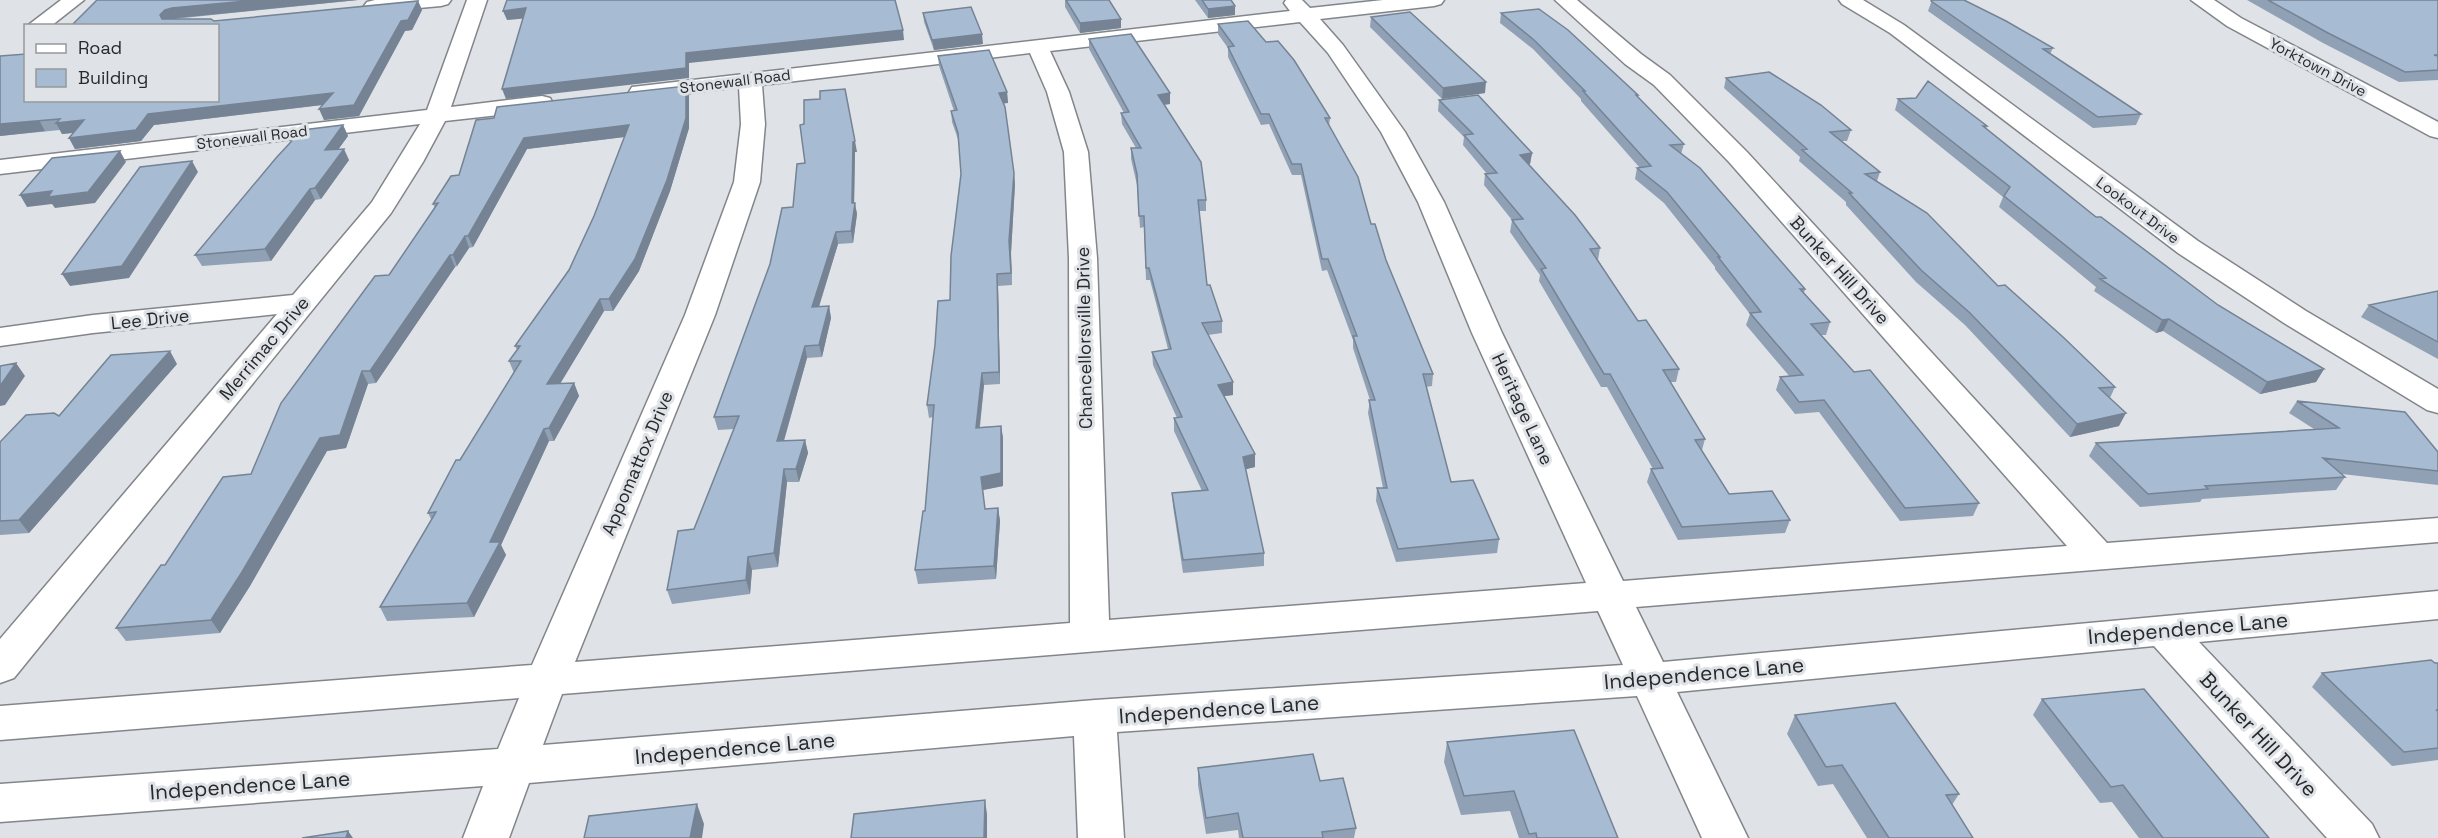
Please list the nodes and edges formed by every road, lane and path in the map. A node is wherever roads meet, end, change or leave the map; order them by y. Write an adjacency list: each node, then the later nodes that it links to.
1 (74, 0): 10 (street)
2 (441, 0): 9 (street)
3 (477, 0): 17 (street, Merrimac Drive)
4 (1434, 0): 8 (street, Stonewall Road)
5 (1565, 0): 24 (street, Bunker Hill Drive)
6 (1849, 0): 22 (street, Lookout Drive)
7 (2200, 0): 16 (street, Yorktown Drive)
8 (1298, 8): 11 (street, Stonewall Road); 25 (street, Heritage Lane)
9 (349, 9)
10 (40, 24)
11 (1037, 46): 12 (street, Stonewall Road); 28 (street, Chancellorsville Drive)
12 (750, 79): 13 (street, Stonewall Road); 30 (street, Appomattox Drive)
13 (622, 94)
14 (564, 101): 17 (street, Stonewall Road)
15 (2438, 106): 16 (street)
16 (2396, 108): 18 (street, Yorktown Drive)
17 (436, 116): 19 (street, Stonewall Road); 20 (street, Merrimac Drive)
18 (2438, 130)
19 (0, 167)
20 (301, 303): 21 (street, Lee Drive); 29 (street, Merrimac Drive)
21 (0, 337)
22 (2438, 403)
23 (2438, 530): 24 (street)
24 (2098, 557): 25 (street)
25 (1612, 597): 28 (street); 31 (street, Heritage Lane)
26 (2438, 606): 27 (street, Independence Lane)
27 (2163, 630): 31 (street, Independence Lane); 39 (street, Bunker Hill Drive)
28 (1090, 637): 30 (street)
29 (0, 667)
30 (547, 679): 33 (street); 34 (street, Appomattox Drive)
31 (1652, 679): 32 (street, Independence Lane); 38 (street, Heritage Lane)
32 (1095, 717): 34 (street, Independence Lane); 37 (street)
33 (0, 723)
34 (514, 766): 35 (street, Independence Lane); 36 (street, Appomattox Drive)
35 (0, 802)
36 (486, 838)
37 (1101, 838)
38 (1725, 838)
39 (2356, 838)

